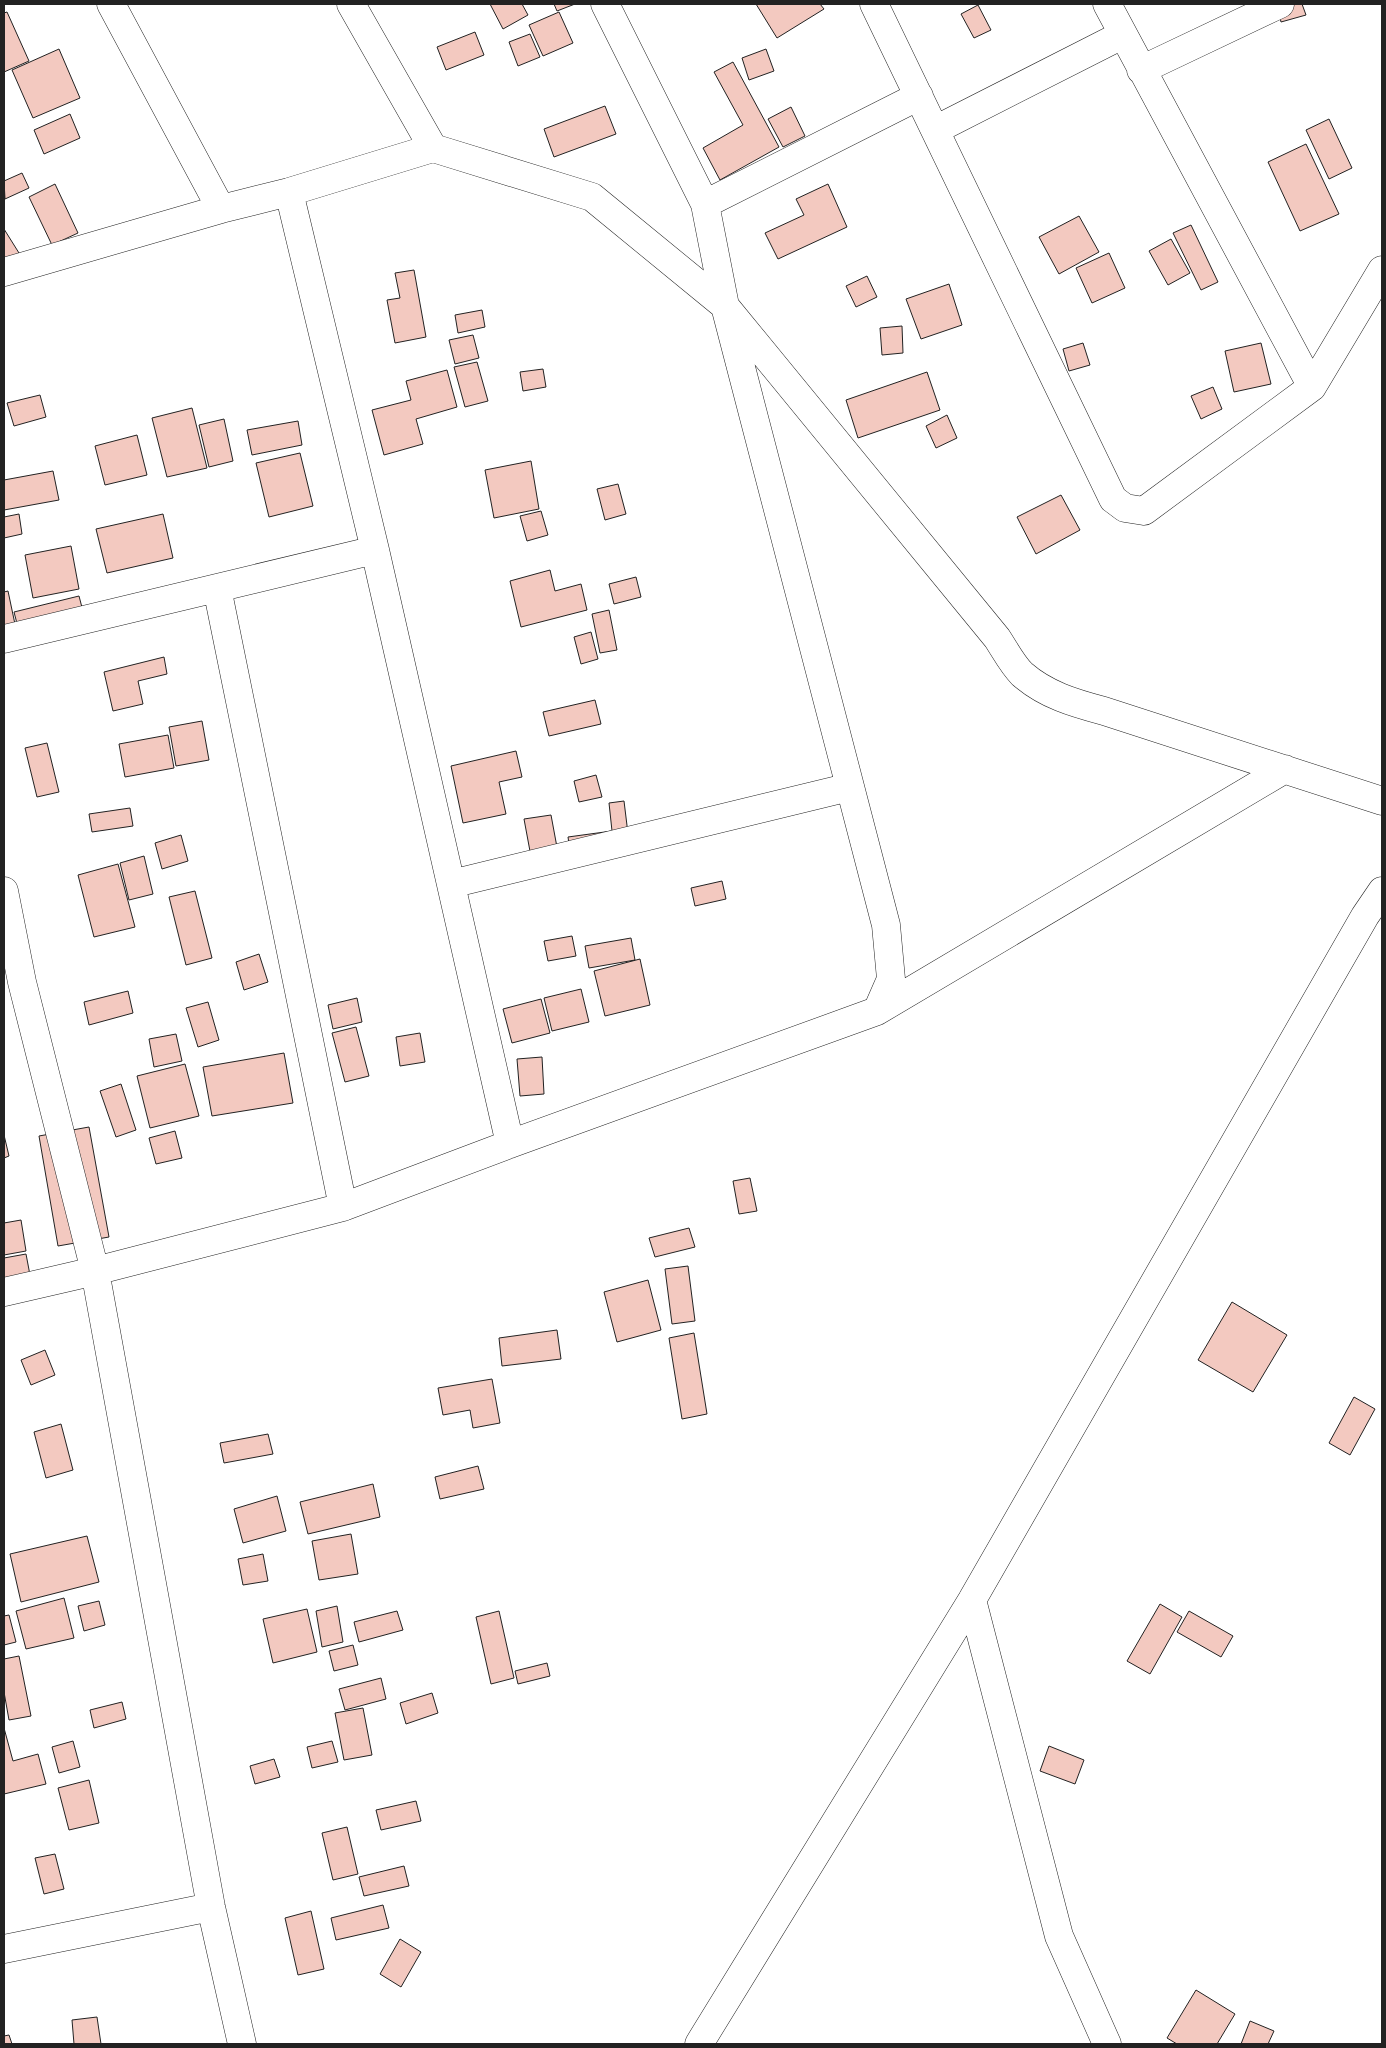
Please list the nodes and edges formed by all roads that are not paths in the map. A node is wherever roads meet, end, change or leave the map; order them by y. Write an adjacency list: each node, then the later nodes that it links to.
1 (111, 4): 14 (street)
2 (351, 4): 11 (street)
3 (605, 4): 13 (street)
4 (874, 4): 9 (street)
5 (1107, 4): 7 (street)
6 (1280, 4): 8 (street)
7 (1122, 35): 8 (street); 10 (street)
8 (1141, 70): 18 (street)
9 (919, 96): 10 (street); 13 (street)
10 (935, 130): 18 (street)
11 (433, 148): 12 (street); 17 (street)
12 (289, 192): 14 (street); 19 (street)
13 (705, 204): 17 (street)
14 (221, 209): 16 (street)
15 (1382, 270): 18 (street)
16 (4, 272)
17 (725, 306): 22 (street); 23 (street)
18 (1312, 386)
19 (375, 550): 20 (street); 25 (street)
20 (217, 588): 21 (street); 31 (street)
21 (4, 640)
22 (1285, 769): 24 (street); 29 (street)
23 (850, 787): 25 (street); 29 (street)
24 (1382, 801)
25 (451, 884): 30 (street)
26 (4, 891): 28 (street)
27 (1382, 891): 34 (street)
28 (13, 984): 32 (street)
29 (877, 1011): 30 (street)
30 (510, 1144): 31 (street)
31 (343, 1207): 32 (street)
32 (95, 1271): 33 (street); 35 (street)
33 (4, 1292)
34 (972, 1600): 38 (street); 39 (street)
35 (211, 1907): 36 (street); 37 (street)
36 (4, 1948)
37 (242, 2044)
38 (699, 2044)
39 (1107, 2044)

